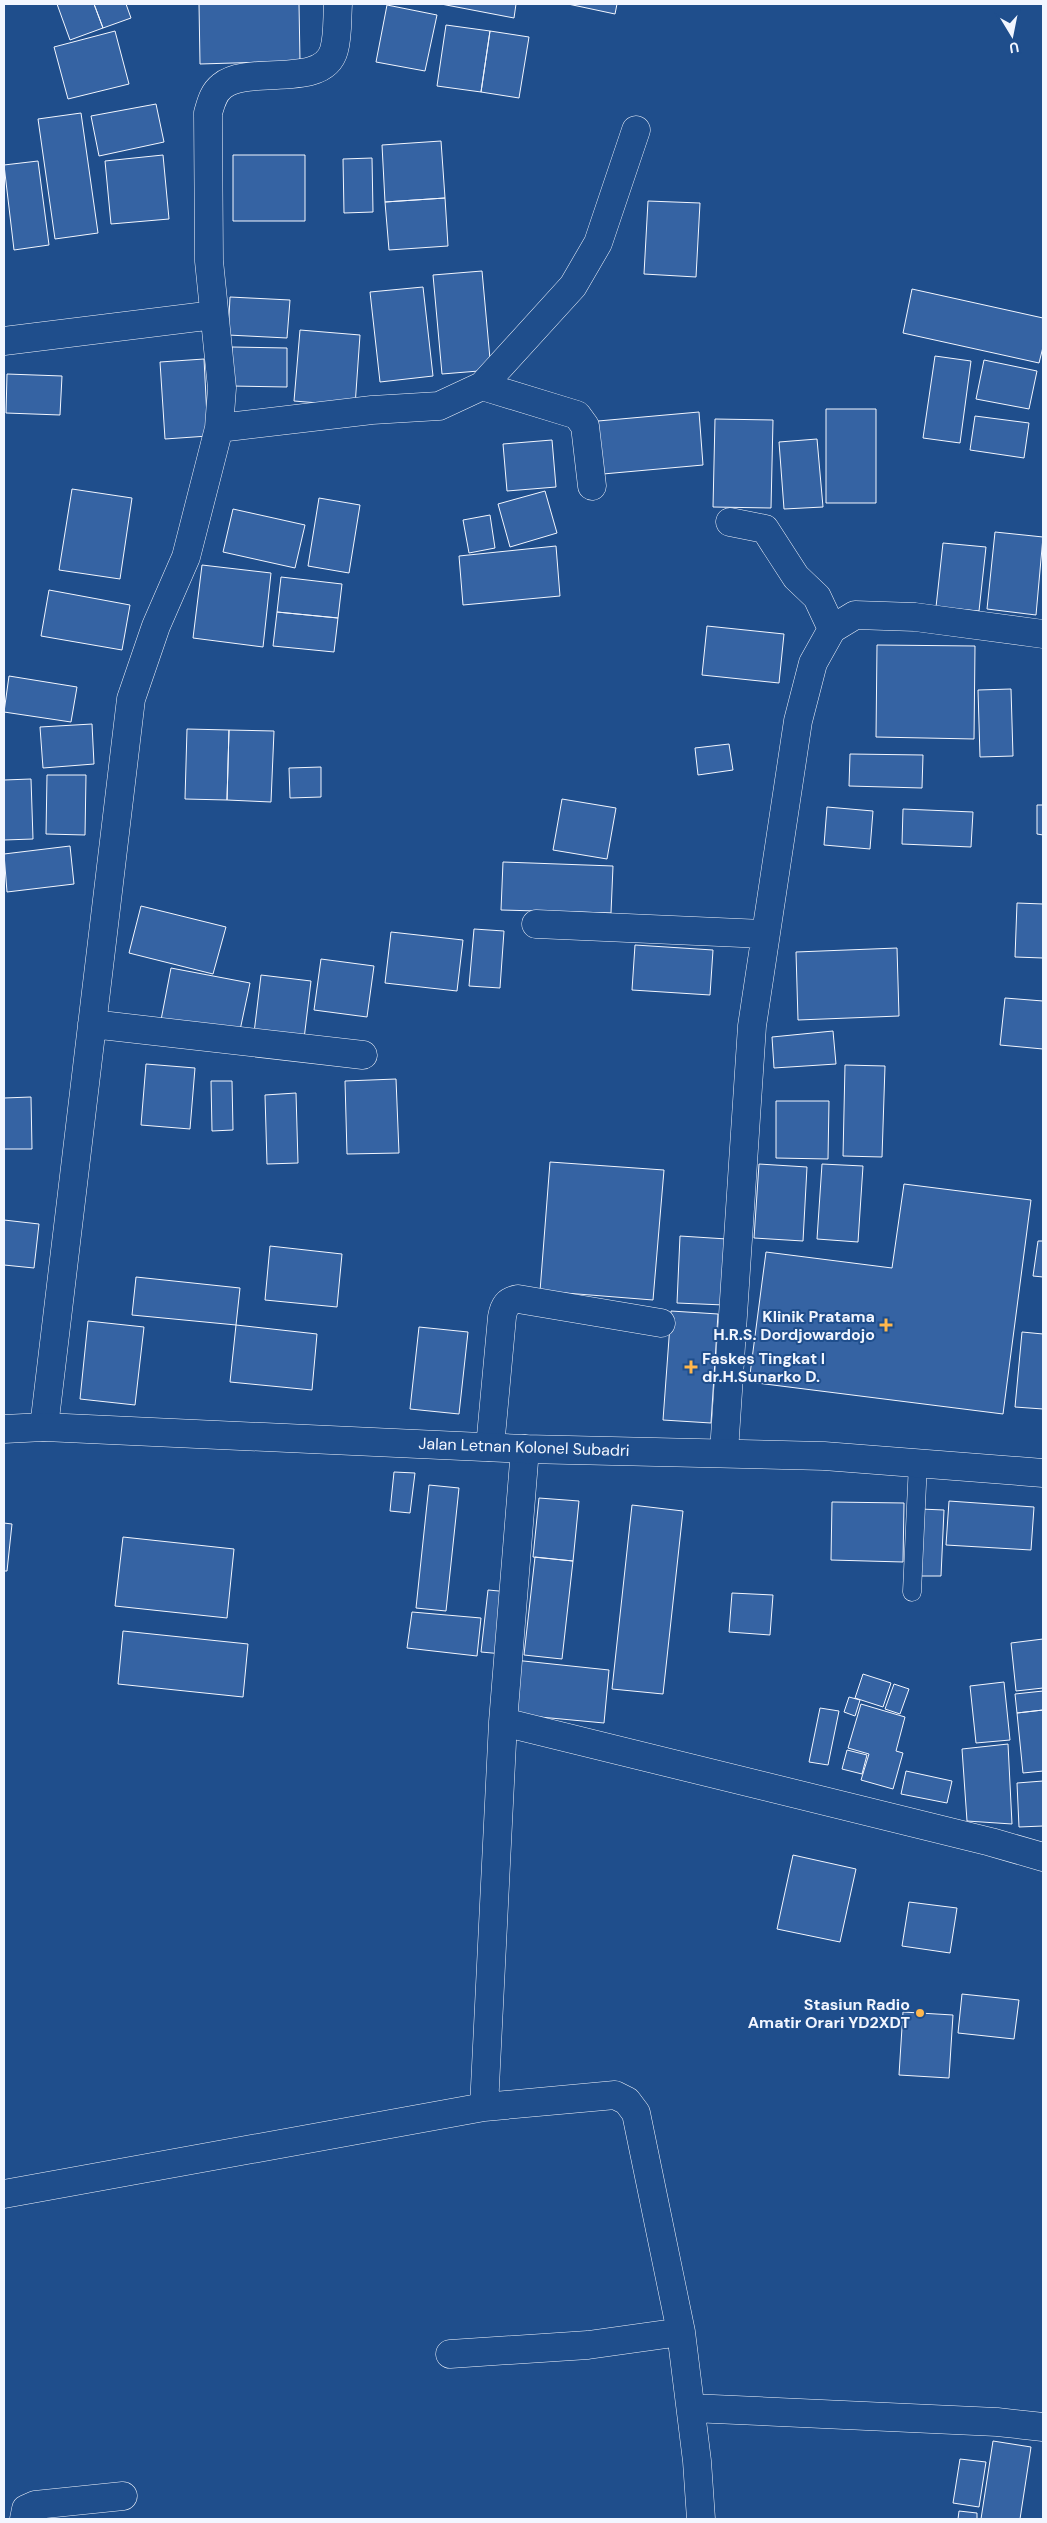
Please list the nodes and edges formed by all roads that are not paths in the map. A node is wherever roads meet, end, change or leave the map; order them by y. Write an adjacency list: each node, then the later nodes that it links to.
1 (338, 4): 3 (street)
2 (636, 130): 5 (street)
3 (214, 315): 4 (street); 6 (street)
4 (4, 341)
5 (482, 386): 6 (street); 7 (street)
6 (219, 428): 13 (street)
7 (592, 486)
8 (730, 522): 9 (street)
9 (832, 629): 10 (street); 12 (street)
10 (1043, 634)
11 (536, 924): 12 (street)
12 (766, 934): 20 (street)
13 (92, 1024): 14 (street); 16 (street)
14 (363, 1056)
15 (661, 1323): 18 (street)
16 (44, 1426): 17 (street, Jalan Letnan Kolonel Subadri); 18 (street, Jalan Letnan Kolonel Subadri)
17 (4, 1429)
18 (490, 1447): 19 (street, Jalan Letnan Kolonel Subadri)
19 (525, 1449): 20 (street, Jalan Letnan Kolonel Subadri); 24 (street)
20 (724, 1452): 21 (street, Jalan Letnan Kolonel Subadri)
21 (918, 1464): 22 (street, Jalan Letnan Kolonel Subadri); 23 (lane)
22 (1043, 1473)
23 (912, 1592)
24 (503, 1722): 25 (street); 26 (street)
25 (1043, 1857)
26 (484, 2108): 27 (street); 28 (street)
27 (4, 2194)
28 (681, 2332): 29 (street); 30 (street)
29 (450, 2354)
30 (691, 2408): 31 (street); 34 (street)
31 (1043, 2427)
32 (123, 2496): 33 (street)
33 (24, 2519)
34 (701, 2519)

